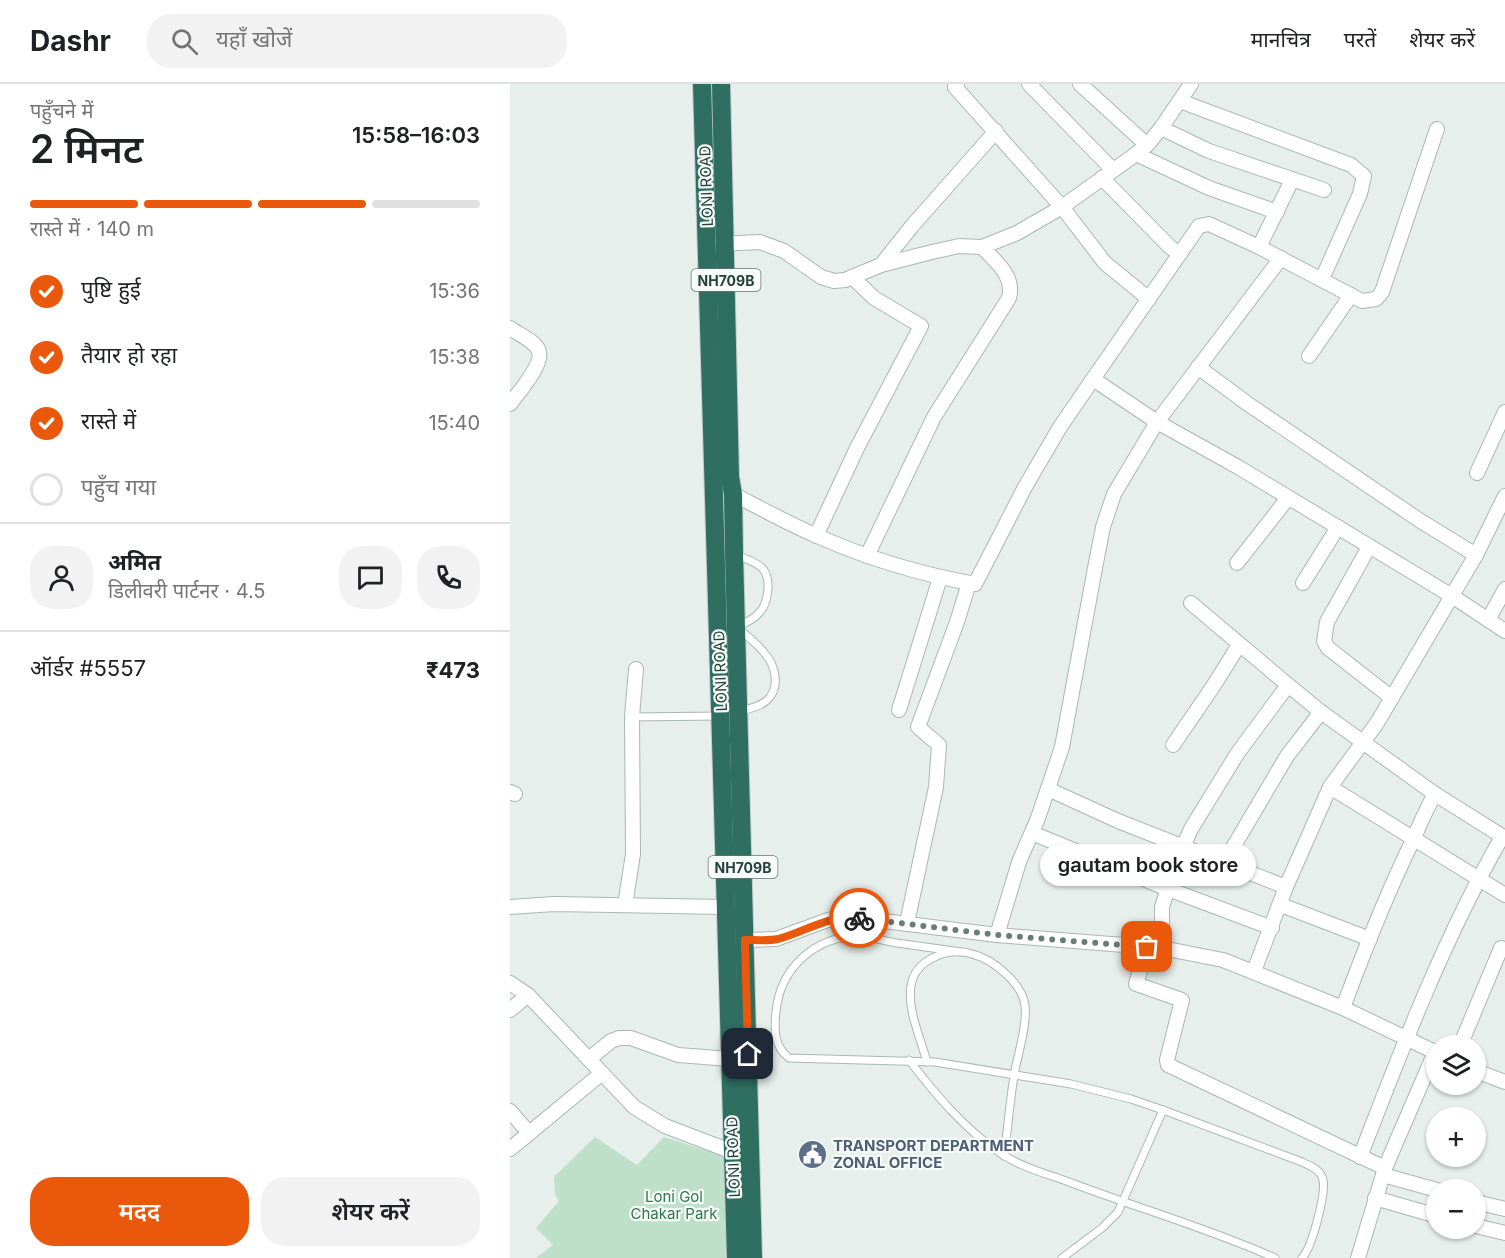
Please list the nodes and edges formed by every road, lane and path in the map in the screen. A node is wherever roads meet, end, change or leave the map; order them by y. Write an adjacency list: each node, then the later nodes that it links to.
1 (702, 84): 18 (highway, LONI ROAD / NH709B)
2 (721, 84): 18 (highway, LONI ROAD / NH709B)
3 (1029, 84): 13 (street)
4 (1080, 84): 11 (street)
5 (1191, 84): 7 (street)
6 (955, 85): 10 (street)
7 (1180, 101): 8 (street); 25 (street)
8 (1161, 128): 11 (street); 14 (street)
9 (1437, 129): 26 (street)
10 (996, 131): 16 (street); 23 (street)
11 (1147, 145): 12 (street)
12 (1136, 154): 13 (street); 17 (street)
13 (1107, 174): 16 (street); 21 (street)
14 (1292, 180): 15 (street); 17 (street)
15 (1324, 190)
16 (1062, 207): 19 (street); 27 (street)
17 (1277, 212): 20 (street)
18 (716, 244): 24 (street); 36 (highway, LONI ROAD / NH709B); 53 (highway, LONI ROAD / NH709B)
19 (982, 247): 23 (street); 44 (street)
20 (1259, 247): 21 (street); 22 (street)
21 (1180, 254): 27 (street)
22 (1281, 258): 25 (street); 30 (street)
23 (881, 265): 24 (street)
24 (852, 277): 40 (street)
25 (1322, 279): 26 (street)
26 (1351, 295): 29 (street)
27 (1149, 299): 31 (street)
28 (510, 328): 32 (street)
29 (1309, 356)
30 (1198, 367): 34 (street); 43 (street)
31 (1094, 379): 34 (street); 47 (street)
32 (510, 404)
33 (1505, 412): 35 (street)
34 (1156, 422): 38 (street); 68 (street)
35 (1478, 473)
36 (733, 494): 40 (street); 42 (highway, LONI ROAD / NH709B)
37 (1505, 496): 43 (street)
38 (1288, 498): 39 (street); 45 (street)
39 (1338, 527): 41 (street); 48 (street)
40 (816, 536): 44 (street)
41 (1369, 547): 50 (street); 59 (street)
42 (734, 554): 54 (highway, LONI ROAD / NH709B); 54 (lane)
43 (1476, 555): 50 (street)
44 (867, 556): 46 (street)
45 (1237, 563)
46 (940, 578): 47 (street); 60 (street)
47 (969, 583): 83 (street)
48 (1303, 583)
49 (1505, 589): 52 (street)
50 (1452, 596): 52 (street); 59 (street)
51 (1191, 603): 56 (street)
52 (1488, 620): 55 (street)
53 (717, 627): 54 (lane); 63 (highway, LONI ROAD / NH709B)
54 (736, 627): 61 (highway, LONI ROAD / NH709B); 61 (lane)
55 (1505, 631)
56 (1239, 645): 58 (street); 66 (street)
57 (636, 669): 64 (street)
58 (1288, 685): 62 (street); 73 (street)
59 (1392, 698): 65 (street)
60 (899, 710)
61 (739, 711): 87 (highway, LONI ROAD / NH709B)
62 (1321, 712): 65 (street); 74 (street)
63 (720, 716): 64 (lane); 82 (highway, LONI ROAD / NH709B)
64 (632, 717): 79 (street)
65 (1362, 742): 67 (street); 69 (street)
66 (1173, 745)
67 (1330, 787): 71 (street); 76 (street)
68 (1048, 789): 70 (street); 73 (street)
69 (1435, 794): 71 (street); 72 (street)
70 (1032, 833): 77 (street); 85 (street)
71 (1413, 838): 75 (street); 86 (street)
72 (1504, 838): 75 (street)
73 (1183, 847): 74 (street); 77 (street)
74 (1225, 861): 76 (street)
75 (1478, 880): 78 (street); 98 (street)
76 (1286, 887): 80 (street)
77 (1168, 890): 84 (street); 89 (street)
78 (1505, 895)
79 (625, 905): 81 (street); 82 (street)
80 (1281, 906): 84 (street); 86 (street)
81 (510, 907)
82 (726, 907): 101 (highway, LONI ROAD / NH709B)
83 (907, 923): 85 (street); 87 (street)
84 (1272, 928): 92 (street)
85 (997, 935): 88 (street)
86 (1370, 939): 95 (street)
87 (745, 940): 113 (highway, LONI ROAD / NH709B)
88 (1147, 947): 89 (street); 115 (street)
89 (1162, 948): 92 (street)
90 (1501, 948): 97 (street)
91 (961, 952): 102 (lane); 103 (lane); 105 (lane)
92 (1254, 971): 95 (street)
93 (510, 983): 94 (street)
94 (528, 995): 96 (street); 100 (street)
95 (1343, 1008): 98 (street)
96 (510, 1010)
97 (1465, 1035)
98 (1407, 1037): 99 (street); 115 (street)
99 (1426, 1047)
100 (589, 1059): 101 (street); 104 (street)
101 (730, 1059): 113 (highway, LONI ROAD / NH709B)
102 (909, 1060): 103 (lane); 114 (lane)
103 (927, 1062): 105 (lane)
104 (602, 1073): 111 (street); 113 (street)
105 (1015, 1074): 109 (lane); 114 (lane)
106 (1426, 1075): 116 (street)
107 (1486, 1075): 108 (street)
108 (1505, 1082)
109 (1163, 1110): 119 (lane); 129 (lane)
110 (510, 1111): 111 (street)
111 (529, 1133): 112 (street)
112 (510, 1149)
113 (742, 1152): 125 (highway, LONI ROAD / NH709B); 126 (highway, LONI ROAD / NH709B)
114 (1004, 1156): 119 (lane)
115 (1360, 1157): 116 (street)
116 (1384, 1172): 117 (street); 118 (street)
117 (1426, 1186)
118 (1376, 1198): 122 (street); 130 (street)
119 (1124, 1202): 127 (lane); 128 (lane)
120 (1486, 1204): 121 (street)
121 (1505, 1209)
122 (1426, 1213)
123 (1486, 1228): 124 (street)
124 (1505, 1233)
125 (736, 1258)
126 (753, 1258)
127 (1062, 1258)
128 (1275, 1258)
129 (1302, 1258)
130 (1358, 1258)

